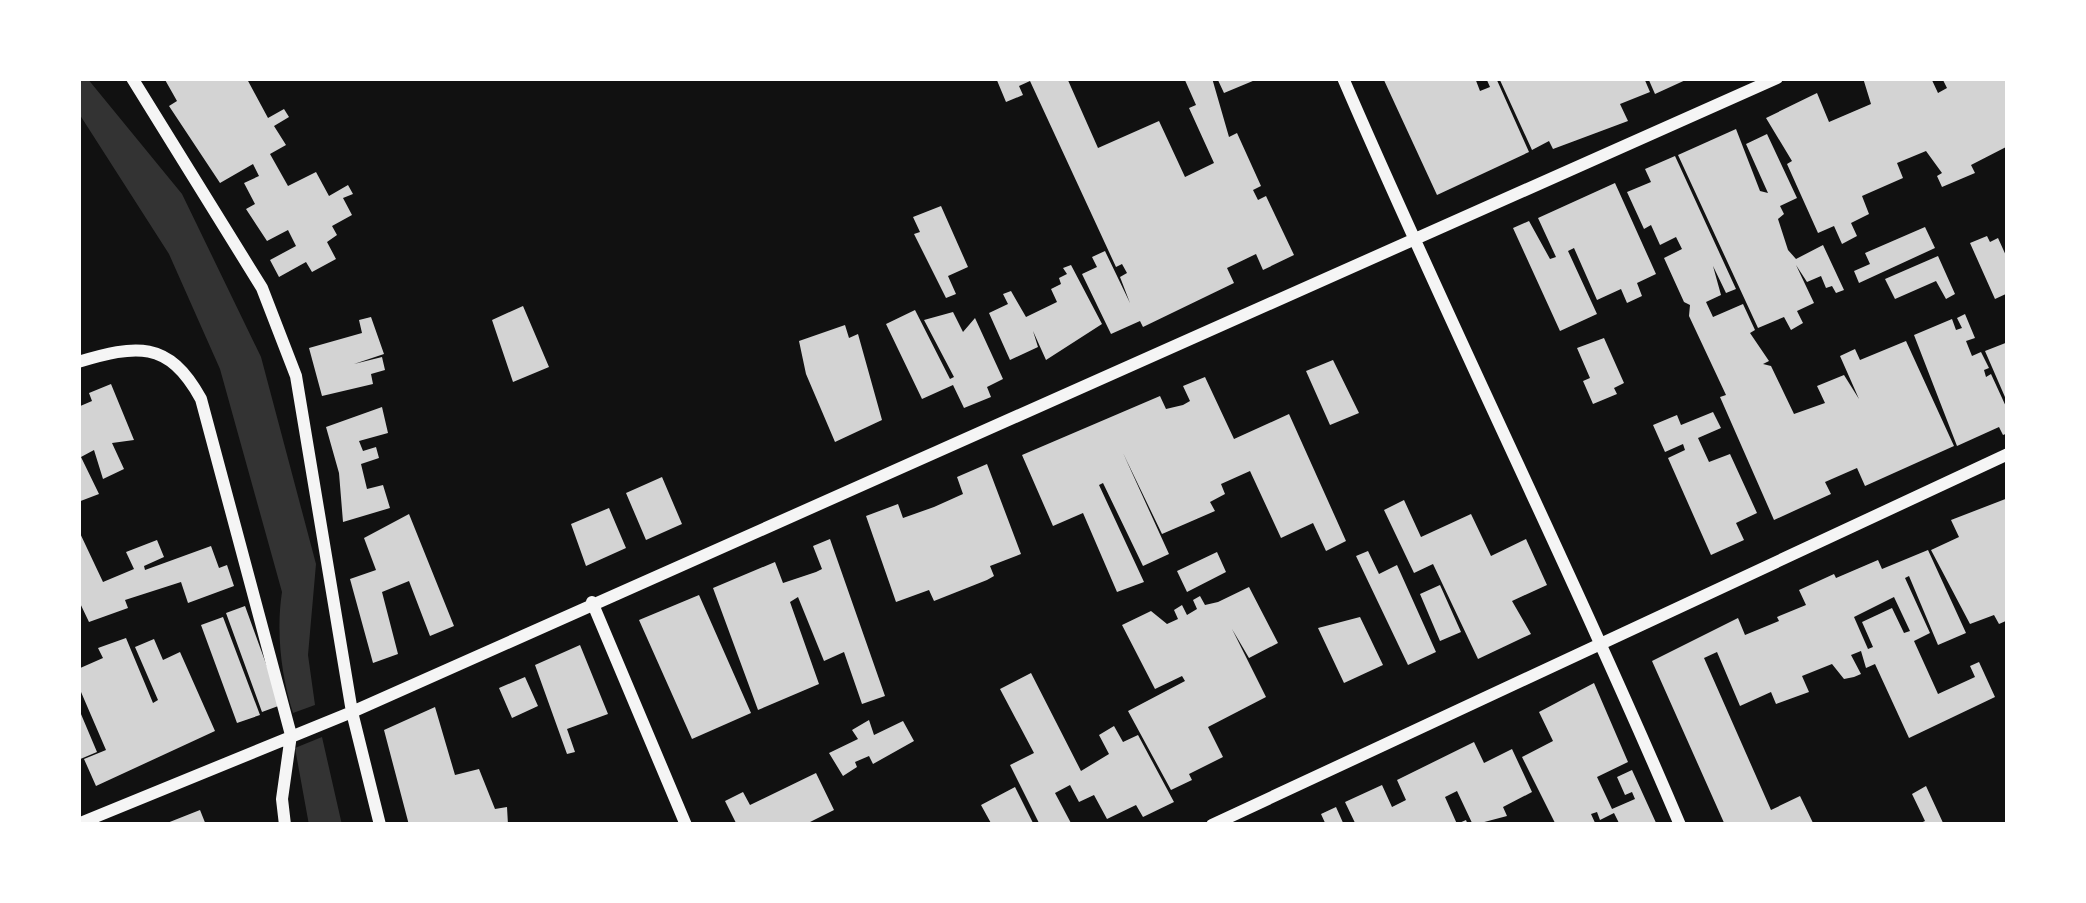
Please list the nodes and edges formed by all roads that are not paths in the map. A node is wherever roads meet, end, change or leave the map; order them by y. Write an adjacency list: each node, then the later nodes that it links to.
1 (132, 78): 9 (street)
2 (1343, 78): 4 (street)
3 (1777, 78): 4 (street)
4 (1413, 243): 7 (street); 8 (street)
5 (78, 362): 10 (street)
6 (2008, 454): 8 (street)
7 (592, 602): 9 (street); 14 (street)
8 (1602, 642): 15 (street); 16 (street)
9 (352, 712): 10 (street); 13 (street)
10 (291, 735): 11 (street); 12 (street)
11 (78, 824)
12 (285, 825)
13 (380, 825)
14 (686, 825)
15 (1212, 825)
16 (1680, 825)

